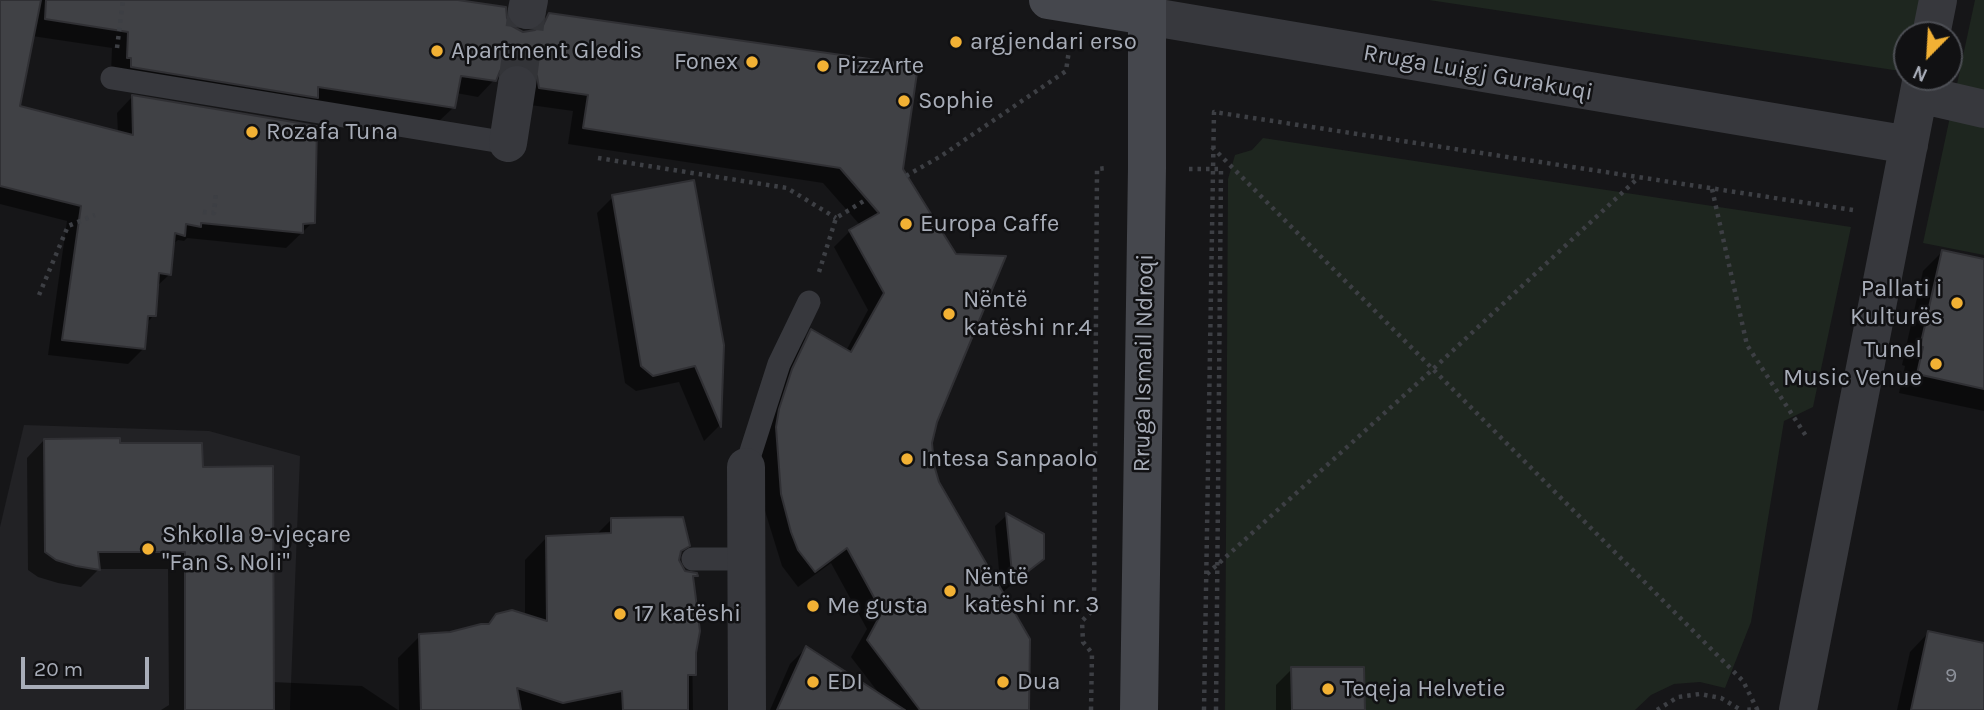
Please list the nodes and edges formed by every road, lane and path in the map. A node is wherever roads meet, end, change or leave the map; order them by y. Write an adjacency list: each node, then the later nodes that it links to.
1 (123, 0): 7 (path)
2 (1048, 0): 4 (main road, Rruga Luigj Gurakuqi)
3 (1938, 0): 5 (street)
4 (1147, 8): 13 (street, Rruga Luigj Gurakuqi); 38 (main road, Rruga Ismail Ndroqi)
5 (1934, 21)
6 (1066, 71): 18 (path)
7 (112, 78): 12 (lane)
8 (517, 85): 12 (street)
9 (1920, 91): 13 (street)
10 (1935, 91): 11 (street)
11 (1984, 109)
12 (508, 142)
13 (1909, 145): 43 (street)
14 (1212, 147): 19 (path); 29 (path); 35 (path)
15 (598, 158): 26 (path)
16 (1097, 169): 37 (path)
17 (1221, 169): 34 (path)
18 (906, 176)
19 (1639, 178): 20 (path); 29 (path)
20 (1712, 189): 24 (path); 30 (path)
21 (216, 192): 23 (path)
22 (867, 199): 26 (path)
23 (203, 212)
24 (1863, 212)
25 (95, 215): 27 (path)
26 (836, 218): 28 (path)
27 (39, 295)
28 (809, 302): 31 (lane)
29 (1432, 370): 34 (path); 42 (path)
30 (1812, 446)
31 (747, 467): 33 (street)
32 (694, 559): 33 (lane)
33 (747, 559): 36 (street)
34 (1217, 564): 35 (path); 40 (path)
35 (1206, 575): 39 (path)
36 (747, 710)
37 (1091, 710)
38 (1139, 710)
39 (1204, 710)
40 (1216, 710)
41 (1657, 710): 42 (path)
42 (1742, 710)
43 (1798, 710)

